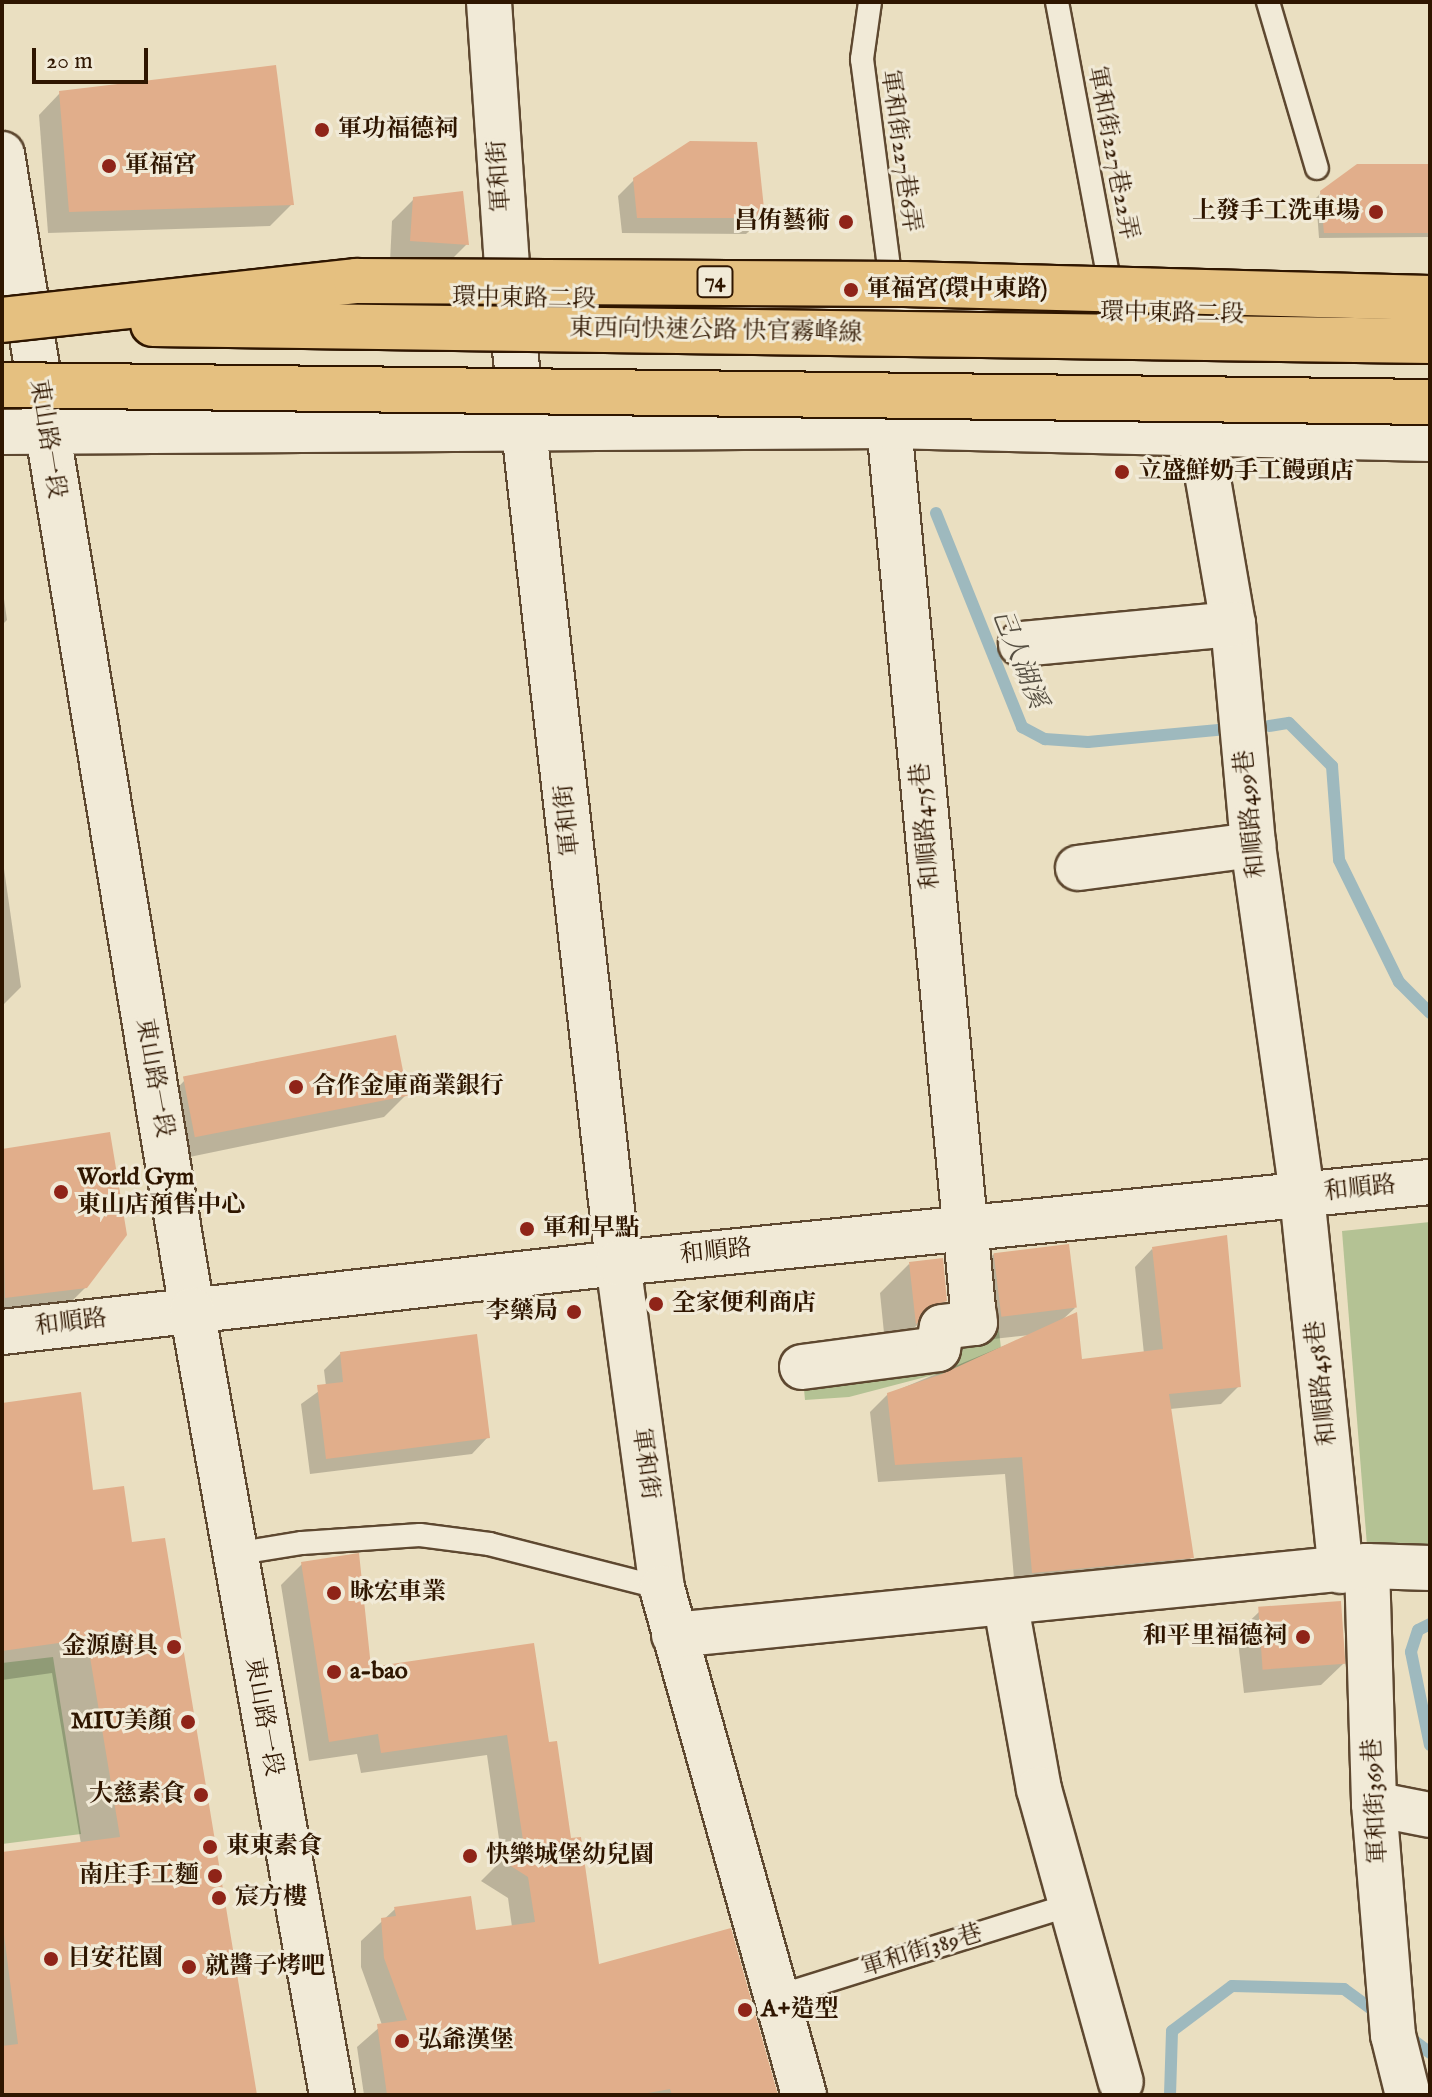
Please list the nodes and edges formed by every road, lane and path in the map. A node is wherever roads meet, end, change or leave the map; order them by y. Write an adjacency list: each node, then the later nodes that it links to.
1 (489, 2): 7 (street, 軍和街)
2 (870, 2): 9 (lane, 軍和街227巷6弄)
3 (1057, 2): 11 (lane, 軍和街227巷22弄)
4 (1268, 2): 6 (lane)
5 (2, 154): 10 (street, 東山路一段)
6 (1317, 168)
7 (509, 297): 9 (street, 環中東路二段); 10 (street, 環中東路二段); 17 (street, 軍和街)
8 (1430, 298): 10 (highway, 74, bridge)
9 (894, 306): 11 (street, 環中東路二段)
10 (8, 311): 13 (highway, 東西向快速公路 快官霧峰線 / 74, bridge); 18 (street, 東山路一段)
11 (1116, 313): 12 (street, 環中東路二段)
12 (1430, 317)
13 (1430, 341)
14 (2, 385): 15 (highway, bridge)
15 (1430, 402)
16 (889, 426): 17 (street); 20 (street); 28 (street, 和順路475巷)
17 (523, 428): 18 (street); 29 (street, 軍和街)
18 (45, 430): 19 (street); 30 (street, 東山路一段)
19 (2, 432)
20 (1200, 433): 21 (street); 22 (street, 和順路499巷)
21 (1430, 439)
22 (1233, 624): 23 (street); 24 (street, 和順路499巷)
23 (1021, 644)
24 (1253, 845): 25 (street); 27 (street, 和順路499巷)
25 (1078, 868)
26 (1430, 1182): 27 (street, 和順路)
27 (1302, 1195): 28 (street, 和順路); 35 (street, 和順路458巷)
28 (964, 1226): 29 (street, 和順路); 32 (street, 和順路475巷)
29 (618, 1263): 30 (street, 和順路); 36 (street, 軍和街)
30 (192, 1310): 31 (street, 和順路); 33 (street, 東山路一段)
31 (2, 1332)
32 (802, 1367)
33 (234, 1554): 36 (lane); 44 (street, 東山路一段)
34 (1430, 1568): 35 (street)
35 (1354, 1569): 37 (street); 39 (street, 軍和街369巷)
36 (662, 1588): 38 (street, 軍和街)
37 (1006, 1606): 38 (street); 41 (street)
38 (674, 1635): 42 (street, 軍和街)
39 (1374, 1804): 40 (street); 46 (street, 軍和街369巷)
40 (1430, 1815)
41 (1069, 1905): 42 (lane, 軍和街389巷); 43 (street)
42 (776, 1997): 45 (street, 軍和街)
43 (1121, 2082)
44 (332, 2095)
45 (804, 2095)
46 (1408, 2095)

